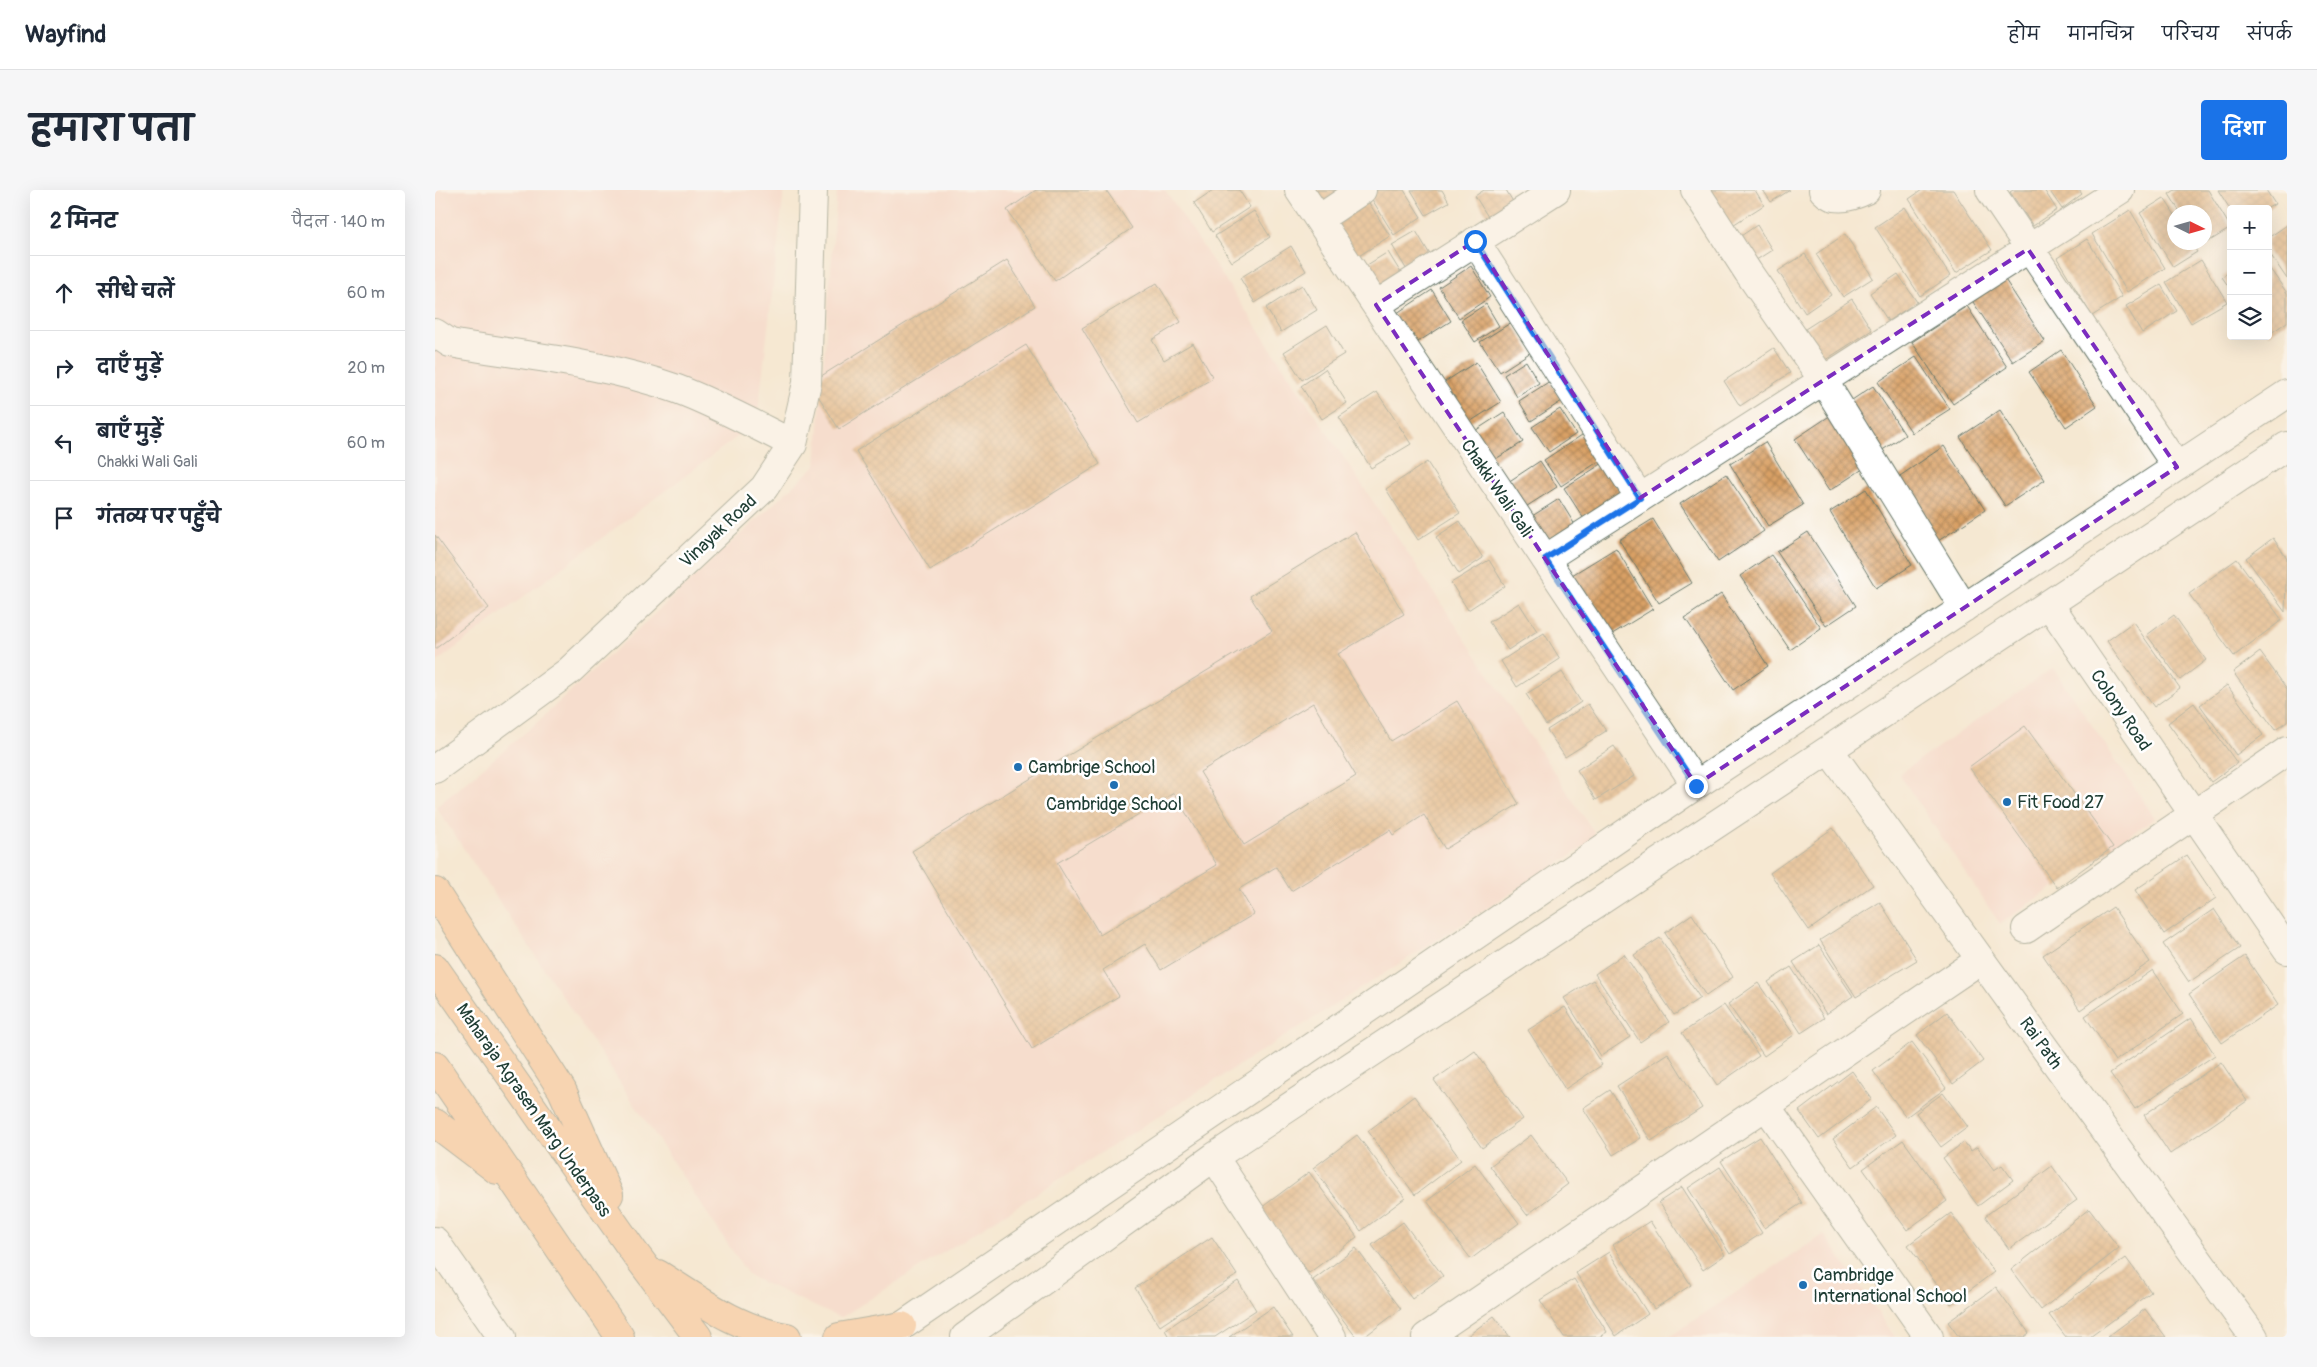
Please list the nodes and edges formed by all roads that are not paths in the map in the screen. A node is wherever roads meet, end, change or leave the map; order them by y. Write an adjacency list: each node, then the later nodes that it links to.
1 (813, 190): 17 (street, Vinayak Road)
2 (1299, 190): 10 (street, Chakki Wali Gali)
3 (1362, 190): 10 (street)
4 (1556, 190): 11 (street)
5 (1695, 190): 15 (street)
6 (1823, 190): 7 (street)
7 (1866, 190)
8 (1990, 190): 12 (street)
9 (2120, 190): 12 (street)
10 (1319, 219): 13 (street, Chakki Wali Gali)
11 (1475, 241): 13 (street); 20 (street)
12 (2028, 249): 15 (street); 19 (street)
13 (1376, 305): 21 (street, Chakki Wali Gali)
14 (435, 334): 17 (street)
15 (1823, 380): 20 (street); 23 (street)
16 (2287, 394): 19 (street)
17 (793, 444): 26 (street, Vinayak Road)
18 (2287, 446): 22 (street)
19 (2177, 467): 23 (street)
20 (1640, 498): 21 (street)
21 (1545, 559): 27 (street, Chakki Wali Gali)
22 (2049, 604): 24 (street); 28 (street, Colony Road)
23 (1964, 608): 27 (street)
24 (1829, 750): 32 (street, Rai Path); 37 (street)
25 (2287, 751): 28 (street)
26 (435, 770)
27 (1696, 786): 41 (street)
28 (2193, 815): 30 (street); 31 (street, Colony Road)
29 (435, 892): 40 (main road)
30 (2027, 929)
31 (2287, 950)
32 (1980, 960): 35 (street); 51 (street, Rai Path)
33 (435, 968): 40 (main road, Maharaja Agrasen Marg Underpass)
34 (435, 1066): 38 (main road)
35 (1765, 1106): 49 (street); 50 (street)
36 (435, 1123): 38 (main road)
37 (1214, 1157): 42 (street); 48 (street)
38 (514, 1183): 44 (main road)
39 (435, 1241): 43 (street)
40 (639, 1258): 45 (main road); 46 (main road)
41 (898, 1332): 47 (main road)
42 (978, 1333)
43 (502, 1337)
44 (620, 1337)
45 (698, 1337)
46 (787, 1337)
47 (839, 1337)
48 (1332, 1337)
49 (1426, 1337)
50 (1929, 1337)
51 (2254, 1337)

